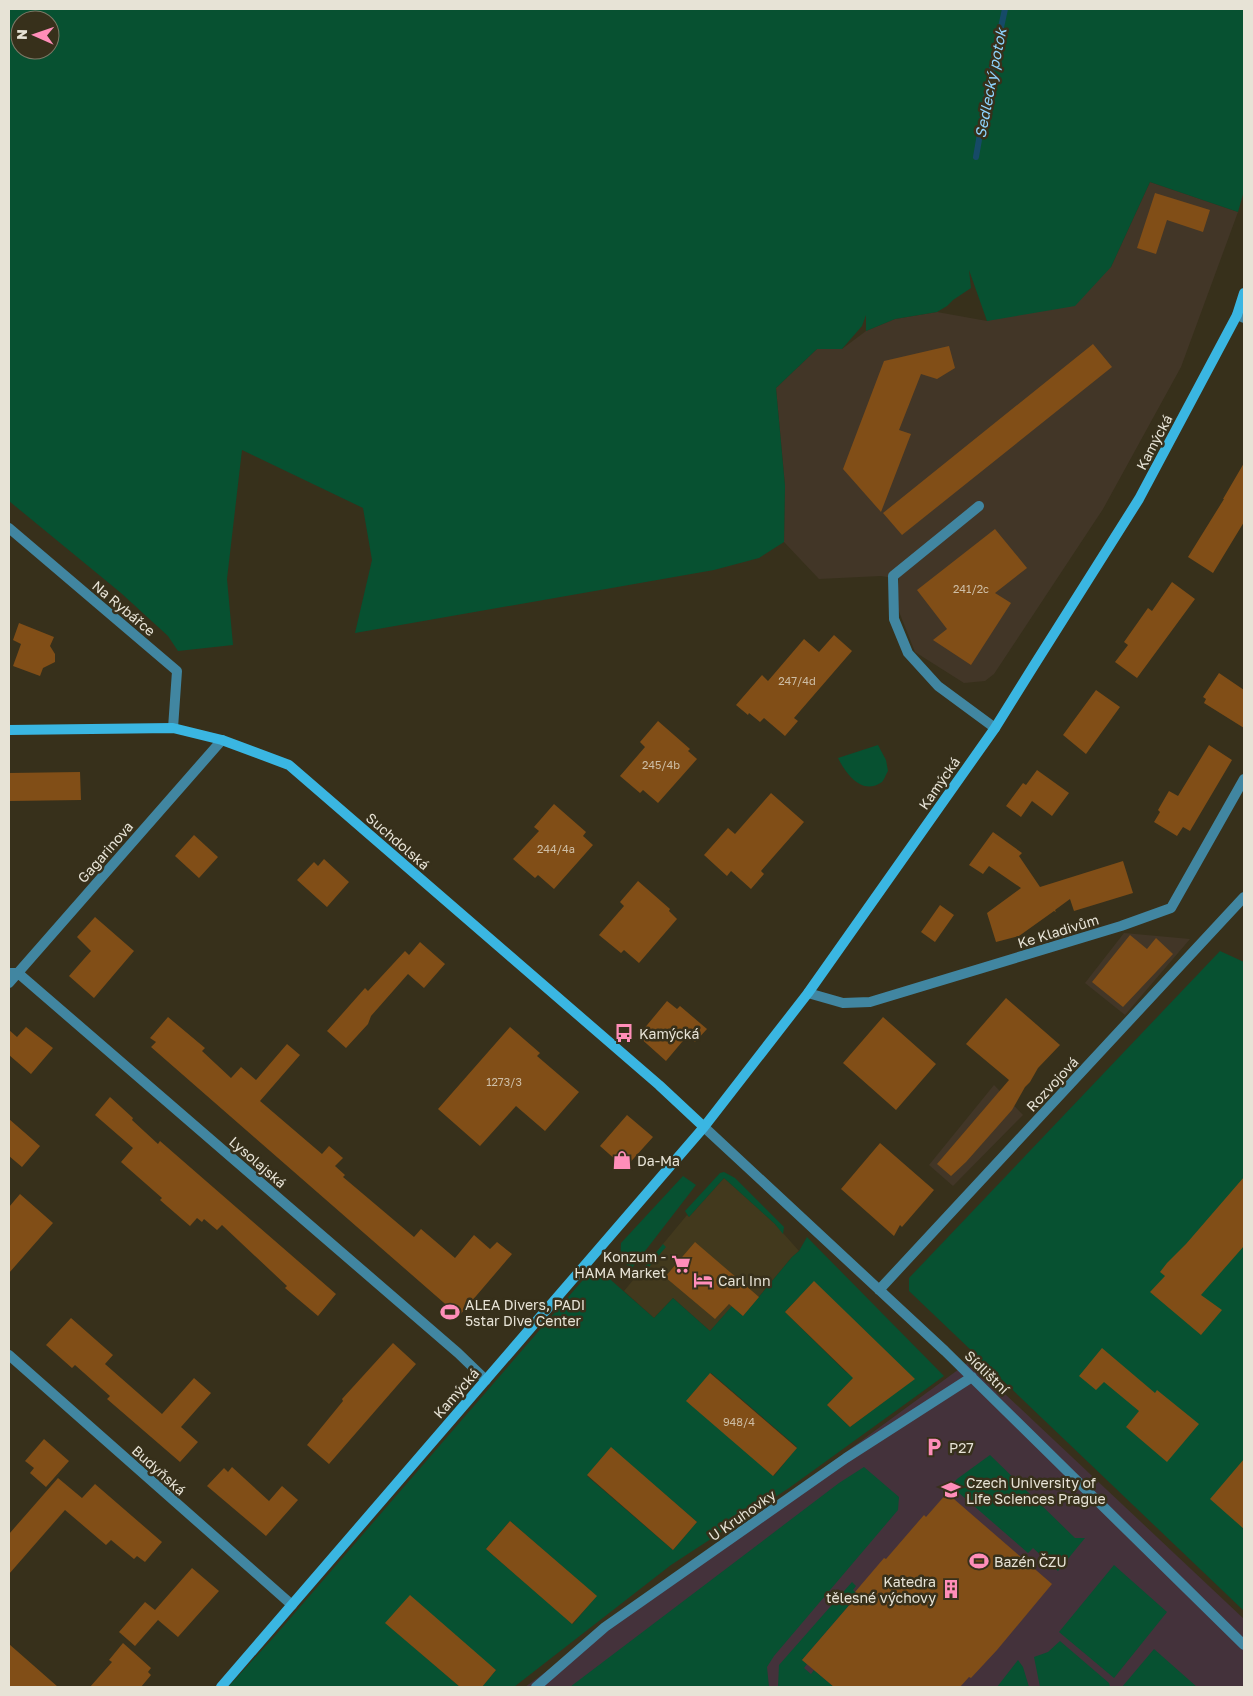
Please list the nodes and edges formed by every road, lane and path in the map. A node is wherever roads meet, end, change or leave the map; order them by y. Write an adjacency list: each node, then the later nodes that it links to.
1 (1244, 293): 2 (main road, Kamýcká)
2 (1241, 317): 6 (main road, Kamýcká)
3 (979, 506): 6 (street)
4 (9, 528): 5 (street, Na Rybářce)
5 (173, 728): 7 (main road, Suchdolská); 8 (main road, Suchdolská)
6 (995, 728): 13 (main road, Kamýcká)
7 (9, 730)
8 (222, 740): 11 (street, Gagarinova); 14 (main road, Suchdolská)
9 (1244, 778): 13 (street, Ke Kladivům)
10 (1244, 896): 15 (street, Rozvojová)
11 (13, 973): 12 (street, Gagarinova); 18 (street, Lysolajská)
12 (9, 983)
13 (808, 993): 14 (main road, Kamýcká)
14 (704, 1127): 15 (street, Sídlištní); 18 (main road, Kamýcká)
15 (879, 1290): 17 (street, Sídlištní)
16 (9, 1355): 19 (street, Budyňská)
17 (972, 1377): 20 (street, Sídlištní); 22 (street, U Kruhovky)
18 (486, 1380): 19 (main road, Kamýcká)
19 (292, 1605): 21 (main road, Kamýcká)
20 (1244, 1645)
21 (221, 1687)
22 (536, 1687)

